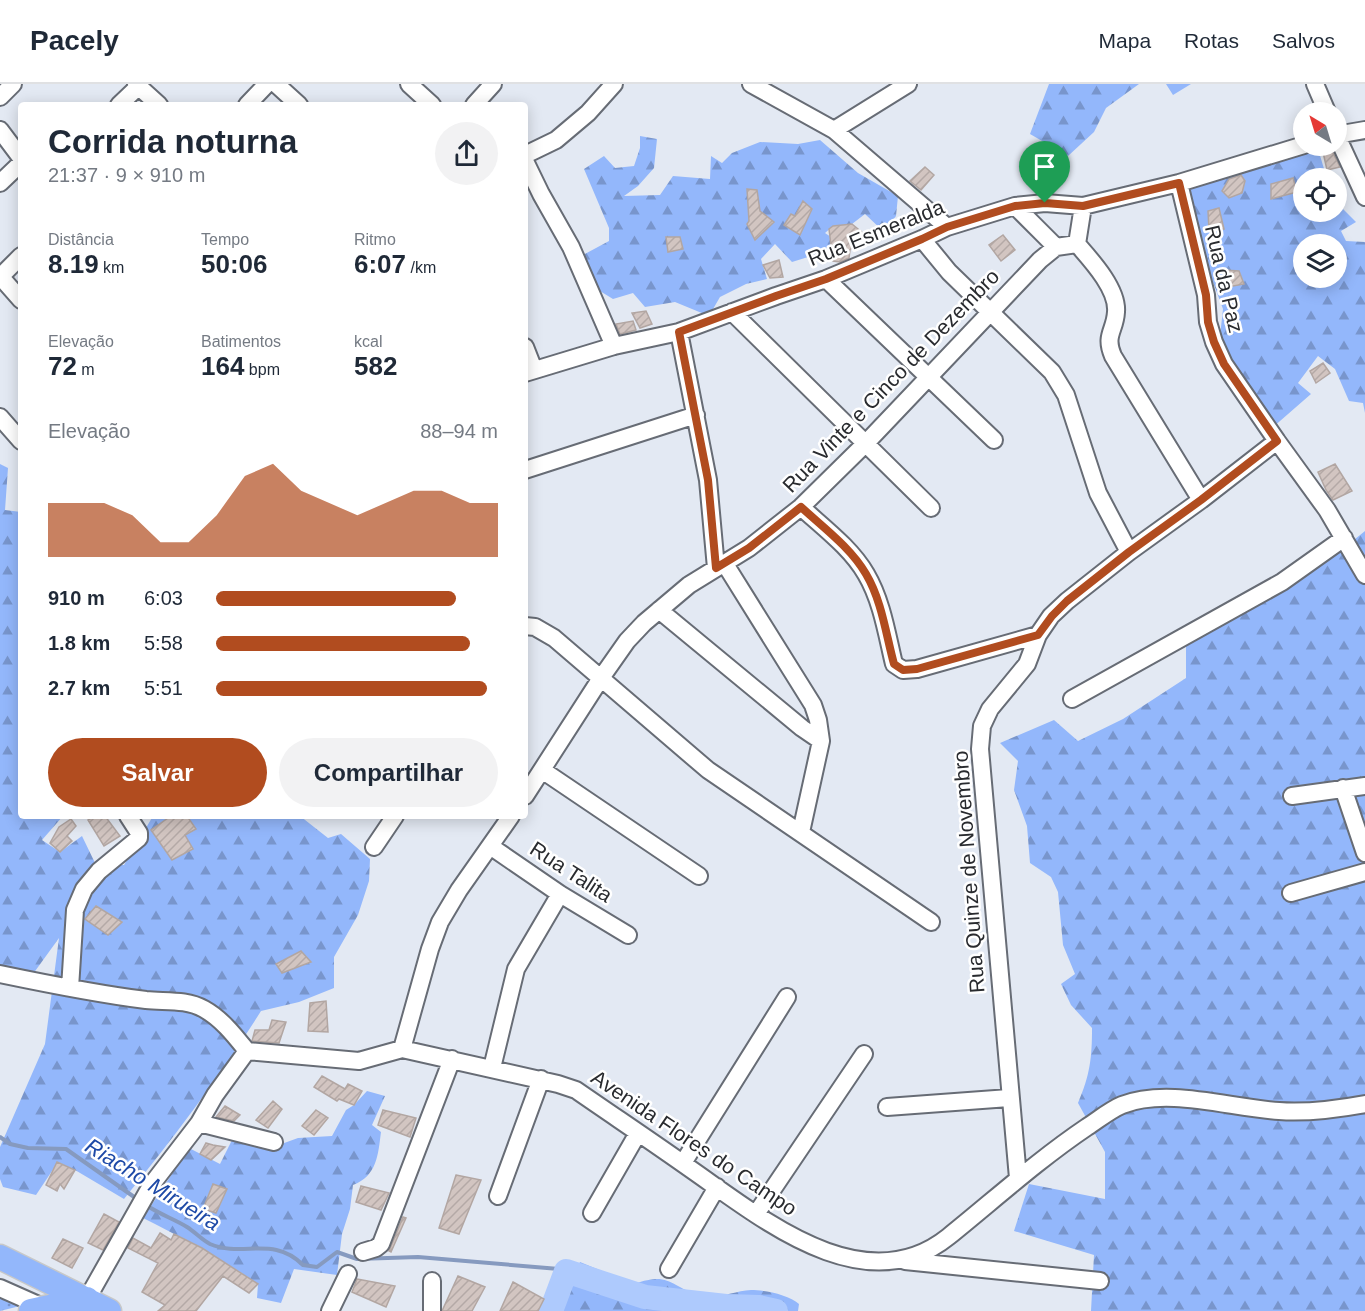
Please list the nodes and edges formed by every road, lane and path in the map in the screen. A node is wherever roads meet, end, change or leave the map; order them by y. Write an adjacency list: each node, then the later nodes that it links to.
1 (13, 84): 12 (street)
2 (267, 84): 15 (street)
3 (409, 84): 17 (street)
4 (493, 84): 18 (street)
5 (614, 84): 26 (street)
6 (751, 84): 11 (street)
7 (908, 84): 22 (street)
8 (1314, 84): 19 (street)
9 (138, 85): 13 (street); 14 (street)
10 (285, 87): 16 (street)
11 (771, 89): 22 (street)
12 (0, 97)
13 (122, 102)
14 (156, 102)
15 (250, 102)
16 (297, 102)
17 (429, 102)
18 (477, 102)
19 (1322, 102)
20 (1365, 129): 23 (street)
21 (0, 130): 25 (street)
22 (834, 130): 35 (street)
23 (1347, 133)
24 (1293, 148): 31 (street, Rua Esmeralda)
25 (18, 154)
26 (528, 154)
27 (1346, 156): 32 (street)
28 (18, 166): 30 (street)
29 (528, 167): 46 (street)
30 (0, 183)
31 (1179, 183): 34 (street, Rua Esmeralda); 53 (street, Rua da Paz)
32 (1365, 197)
33 (1015, 206): 34 (street, Rua Esmeralda); 35 (street, Rua Esmeralda); 38 (street)
34 (1083, 206): 37 (street)
35 (947, 227): 36 (street, Rua Esmeralda)
36 (922, 239): 41 (street, Rua Esmeralda); 44 (street)
37 (1077, 244): 38 (street); 56 (street)
38 (1056, 247): 44 (street, Rua Vinte e Cinco de Dezembro)
39 (18, 259): 40 (street)
40 (0, 277): 42 (street)
41 (826, 279): 43 (street, Rua Esmeralda); 48 (street)
42 (18, 297)
43 (732, 312): 45 (street, Rua Esmeralda); 54 (street)
44 (990, 312): 48 (street, Rua Vinte e Cinco de Dezembro); 60 (street)
45 (679, 332): 46 (street, Rua Esmeralda); 49 (street)
46 (614, 346): 47 (street, Rua Esmeralda)
47 (530, 372)
48 (929, 376): 52 (street); 54 (street, Rua Vinte e Cinco de Dezembro)
49 (696, 416): 55 (street); 61 (street)
50 (0, 417): 51 (street)
51 (18, 438)
52 (994, 440)
53 (1277, 441): 56 (street, Rua Quinze de Novembro); 59 (street, Rua da Paz)
54 (866, 443): 57 (street, Rua Vinte e Cinco de Dezembro); 58 (street)
55 (528, 469)
56 (1201, 500): 60 (street, Rua Quinze de Novembro)
57 (801, 507): 61 (street, Rua Vinte e Cinco de Dezembro); 65 (street)
58 (931, 508)
59 (1344, 538): 62 (street, Rua da Paz); 67 (street)
60 (1129, 552): 65 (street, Rua Quinze de Novembro)
61 (720, 566): 63 (street, Rua Vinte e Cinco de Dezembro); 68 (street)
62 (1365, 575)
63 (659, 610): 66 (street, Rua Vinte e Cinco de Dezembro); 68 (street)
64 (528, 626): 66 (street)
65 (1038, 635): 96 (street, Rua Quinze de Novembro)
66 (601, 678): 69 (street, Rua Vinte e Cinco de Dezembro); 77 (street)
67 (1072, 699)
68 (821, 741): 77 (street)
69 (542, 770): 72 (street, Rua Vinte e Cinco de Dezembro); 82 (street)
70 (1365, 786): 71 (street)
71 (1343, 788): 73 (street); 80 (street)
72 (528, 791)
73 (1292, 796)
74 (130, 819): 88 (street)
75 (393, 819): 79 (street)
76 (509, 819): 78 (street)
77 (801, 832): 85 (street)
78 (490, 846): 84 (street, Rua Talita); 90 (street)
79 (374, 847)
80 (1365, 853)
81 (1365, 872): 83 (street)
82 (699, 876)
83 (1291, 893)
84 (560, 894): 86 (street, Rua Talita); 94 (street)
85 (931, 922)
86 (628, 935)
87 (0, 974): 88 (street)
88 (70, 988): 91 (street)
89 (787, 997): 102 (street)
90 (402, 1049): 91 (street, Avenida Flores do Campo); 93 (street, Avenida Flores do Campo)
91 (247, 1051): 99 (street)
92 (864, 1054): 107 (street)
93 (452, 1059): 94 (street, Avenida Flores do Campo); 108 (street)
94 (492, 1068): 95 (street, Avenida Flores do Campo)
95 (541, 1079): 100 (street, Avenida Flores do Campo); 105 (street)
96 (1009, 1098): 98 (street); 103 (street, Rua Quinze de Novembro)
97 (1365, 1104): 103 (street, Avenida Flores do Campo)
98 (887, 1107)
99 (199, 1124): 101 (street); 116 (street)
100 (638, 1133): 102 (street, Avenida Flores do Campo); 106 (street)
101 (274, 1142)
102 (683, 1163): 104 (street, Avenida Flores do Campo)
103 (1018, 1178): 110 (street, Avenida Flores do Campo)
104 (717, 1187): 107 (street, Avenida Flores do Campo); 111 (street)
105 (498, 1196)
106 (592, 1213)
107 (756, 1214): 110 (street, Avenida Flores do Campo)
108 (363, 1252)
109 (0, 1257): 116 (highway)
110 (901, 1260): 114 (street, Avenida Flores do Campo)
111 (669, 1269)
112 (348, 1274): 119 (street)
113 (432, 1281): 120 (street)
114 (1100, 1281)
115 (0, 1288): 117 (street)
116 (80, 1305): 117 (highway); 118 (highway)
117 (42, 1310)
118 (109, 1311)
119 (330, 1311)
120 (432, 1311)

